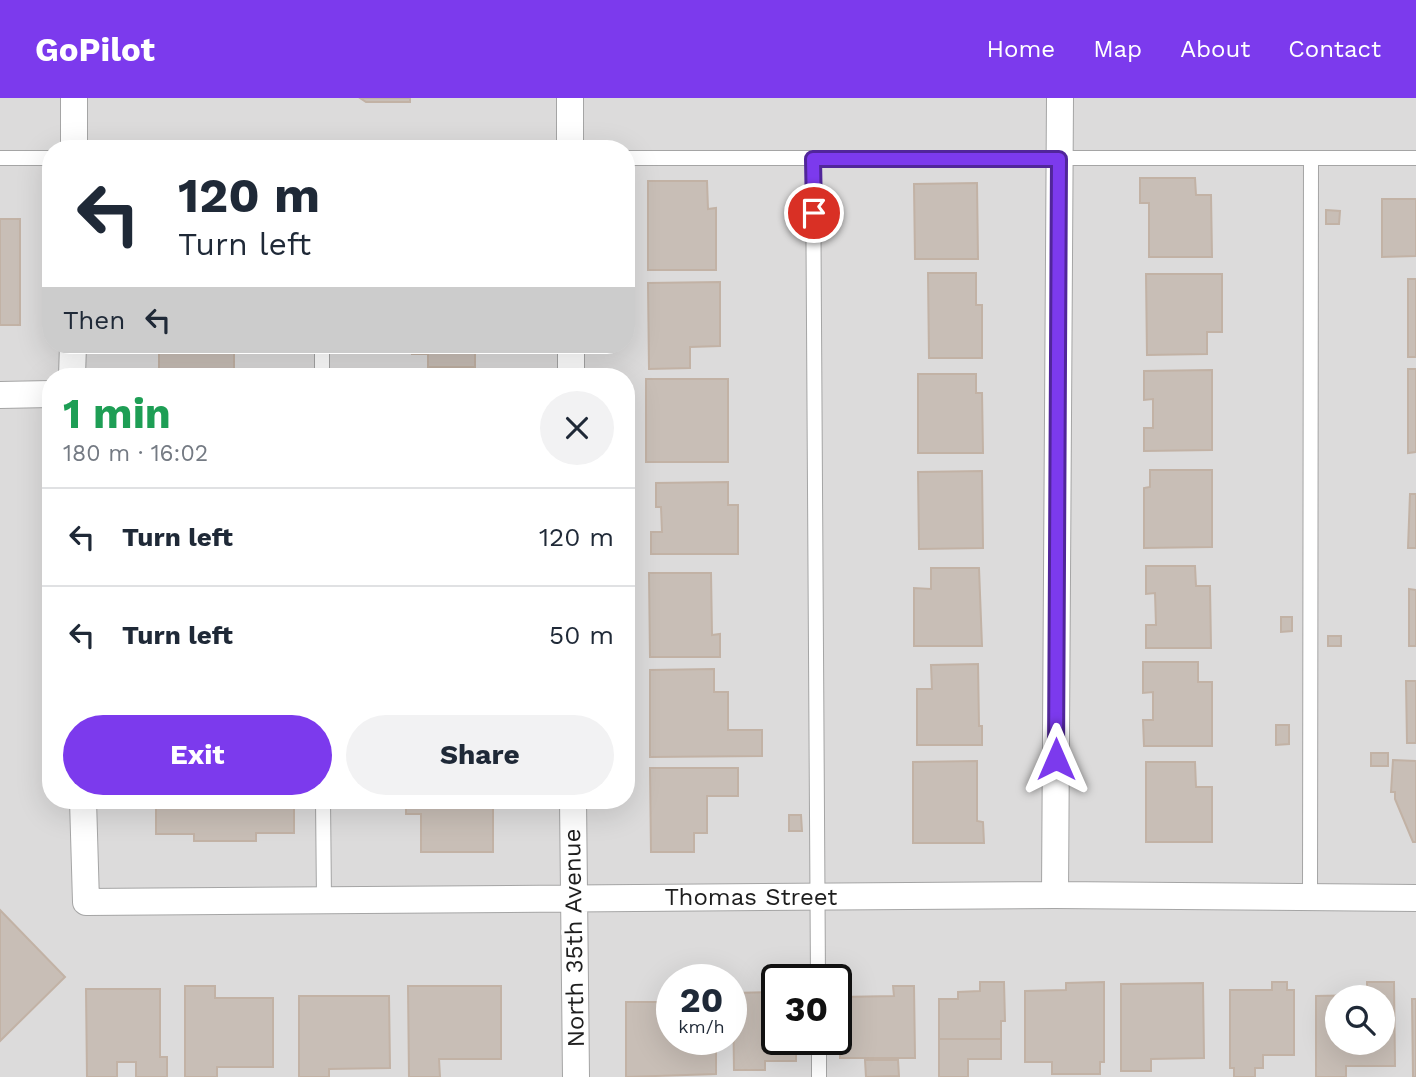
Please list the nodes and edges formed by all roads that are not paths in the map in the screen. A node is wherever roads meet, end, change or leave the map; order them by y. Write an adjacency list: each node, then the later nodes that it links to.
1 (74, 98): 4 (street)
2 (570, 98): 5 (street)
3 (1060, 98): 12 (street)
4 (74, 140)
5 (570, 140)
6 (0, 158): 7 (lane)
7 (42, 158)
8 (635, 158): 11 (lane)
9 (1311, 158): 10 (lane); 12 (lane); 21 (lane)
10 (1416, 158)
11 (813, 159): 12 (lane); 19 (lane)
12 (1059, 159): 18 (street)
13 (42, 394): 14 (street)
14 (0, 395)
15 (83, 809): 23 (street, Thomas Street)
16 (323, 809): 23 (lane)
17 (573, 809): 20 (street, North 35th Avenue)
18 (1055, 895): 19 (street, Thomas Street); 21 (street, Thomas Street)
19 (817, 896): 20 (street, Thomas Street); 24 (lane)
20 (573, 897): 23 (street, Thomas Street); 26 (street, North 35th Avenue)
21 (1310, 897): 22 (street, Thomas Street)
22 (1416, 898)
23 (324, 900)
24 (818, 964)
25 (819, 1055): 27 (lane)
26 (576, 1077)
27 (819, 1077)

